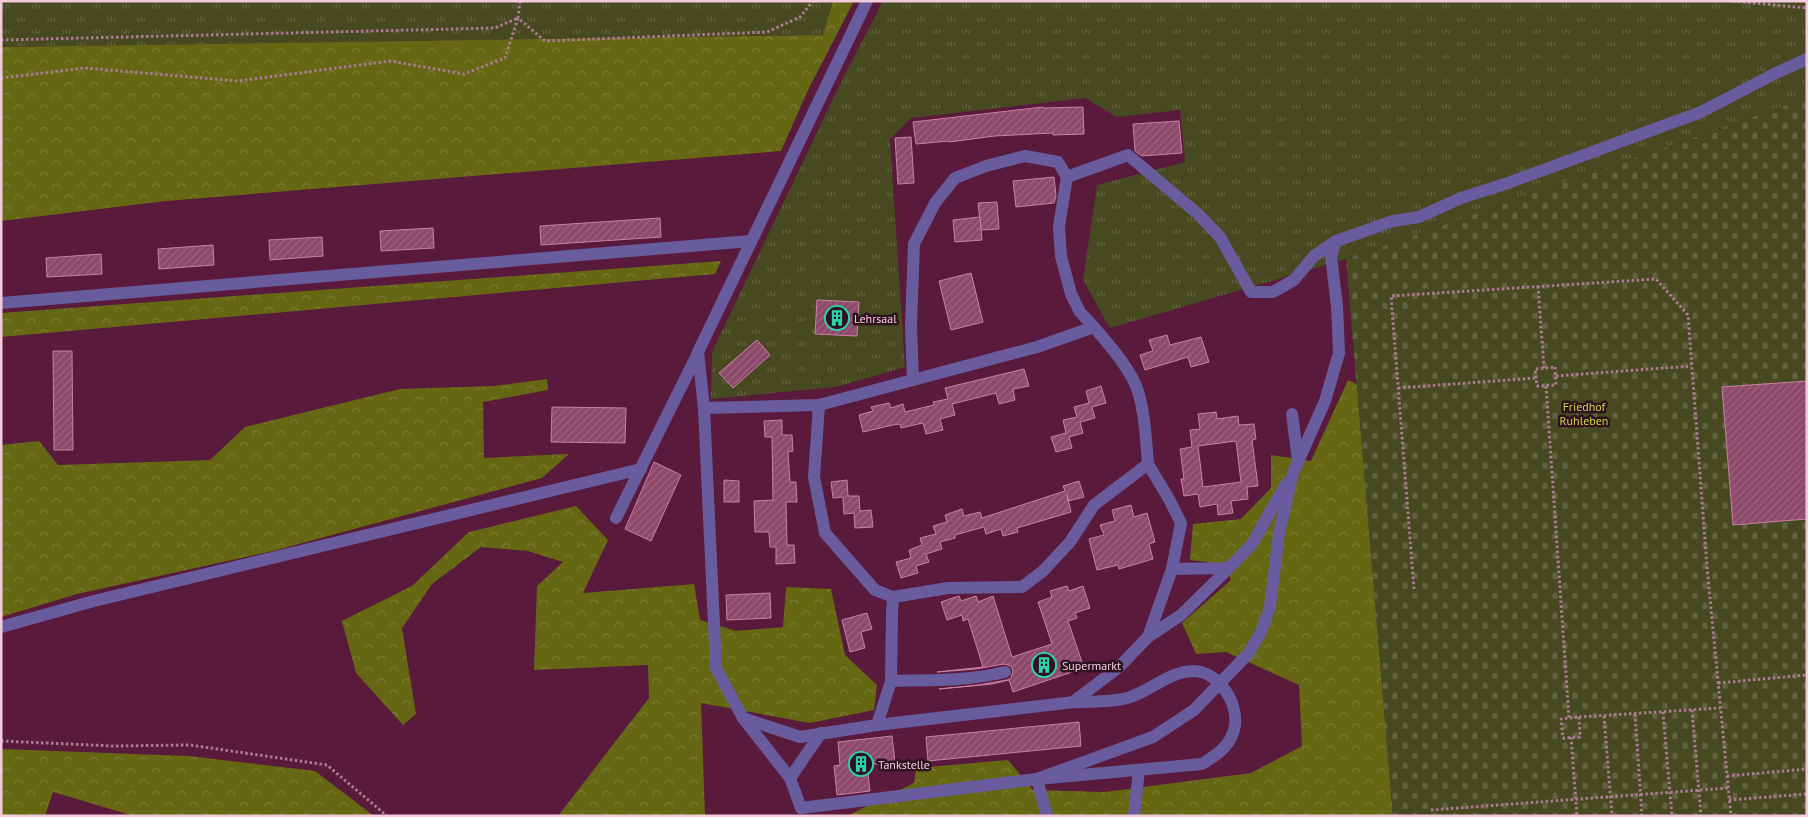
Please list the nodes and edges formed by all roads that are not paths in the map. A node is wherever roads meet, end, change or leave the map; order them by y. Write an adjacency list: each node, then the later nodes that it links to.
1 (867, 1): 4 (lane)
2 (1807, 59): 5 (lane)
3 (1067, 177): 5 (lane); 7 (lane); 9 (lane)
4 (751, 241): 6 (lane); 8 (lane)
5 (1336, 241): 13 (lane)
6 (1, 303)
7 (1094, 327): 9 (lane); 14 (lane)
8 (698, 352): 11 (lane); 15 (lane)
9 (913, 380): 10 (lane)
10 (818, 405): 11 (lane); 20 (lane)
11 (704, 408): 26 (lane)
12 (1292, 414): 13 (lane)
13 (1298, 461): 16 (lane)
14 (1148, 464): 19 (lane); 20 (lane)
15 (641, 469): 17 (lane); 21 (lane)
16 (1293, 473): 18 (lane); 31 (lane)
17 (616, 518)
18 (1229, 568): 19 (lane); 22 (lane)
19 (1172, 569): 22 (lane)
20 (893, 596): 24 (lane)
21 (1, 627)
22 (1148, 637): 25 (lane)
23 (1005, 672): 24 (lane)
24 (891, 681): 27 (lane)
25 (1073, 702): 27 (lane); 29 (lane)
26 (742, 718): 28 (lane); 30 (lane)
27 (877, 725): 28 (lane)
28 (821, 733): 30 (lane)
29 (1140, 770): 31 (lane); 34 (lane)
30 (790, 778): 32 (lane)
31 (1037, 779): 32 (lane); 33 (lane)
32 (799, 812)
33 (1047, 816)
34 (1134, 816)

